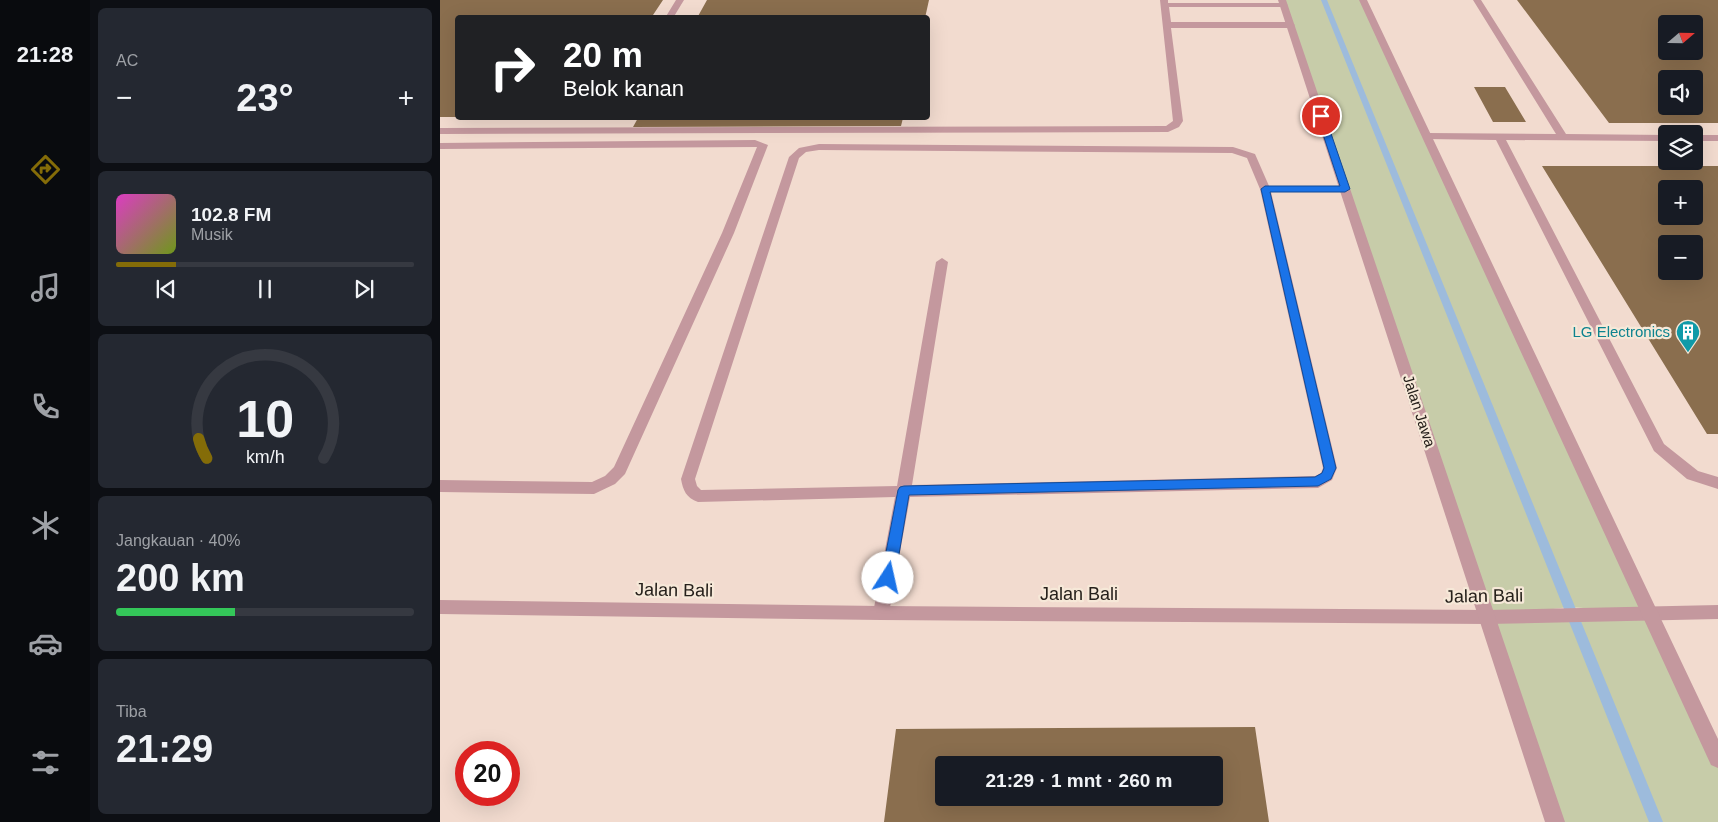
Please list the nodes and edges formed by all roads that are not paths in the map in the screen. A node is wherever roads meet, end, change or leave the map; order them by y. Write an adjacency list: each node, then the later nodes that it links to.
1 (680, 0): 6 (street)
2 (1363, 0): 12 (street)
3 (1477, 0): 14 (street)
4 (1164, 2): 5 (street); 7 (street)
5 (1283, 3): 8 (street, Jalan Jawa)
6 (670, 15)
7 (1167, 25): 8 (street); 11 (street)
8 (1290, 25): 20 (street, Jalan Jawa)
9 (601, 120): 11 (street)
10 (440, 131): 11 (street)
11 (594, 131)
12 (1427, 136): 13 (lane); 26 (street)
13 (1500, 137): 14 (street); 22 (street)
14 (1563, 138): 15 (street)
15 (1658, 138)
16 (1703, 138): 17 (street)
17 (1718, 138)
18 (440, 146): 23 (street)
19 (1265, 189): 20 (street); 24 (street); 24 (street)
20 (1345, 189): 29 (street, Jalan Jawa)
21 (942, 262): 24 (street)
22 (1718, 483)
23 (440, 486)
24 (904, 490): 28 (street)
25 (440, 607): 28 (street, Jalan Bali)
26 (1649, 612): 27 (street, Jalan Bali); 29 (street, Jalan Bali); 30 (street)
27 (1718, 612)
28 (881, 613): 29 (street, Jalan Bali)
29 (1487, 616): 31 (street, Jalan Jawa)
30 (1718, 759)
31 (1555, 822)

